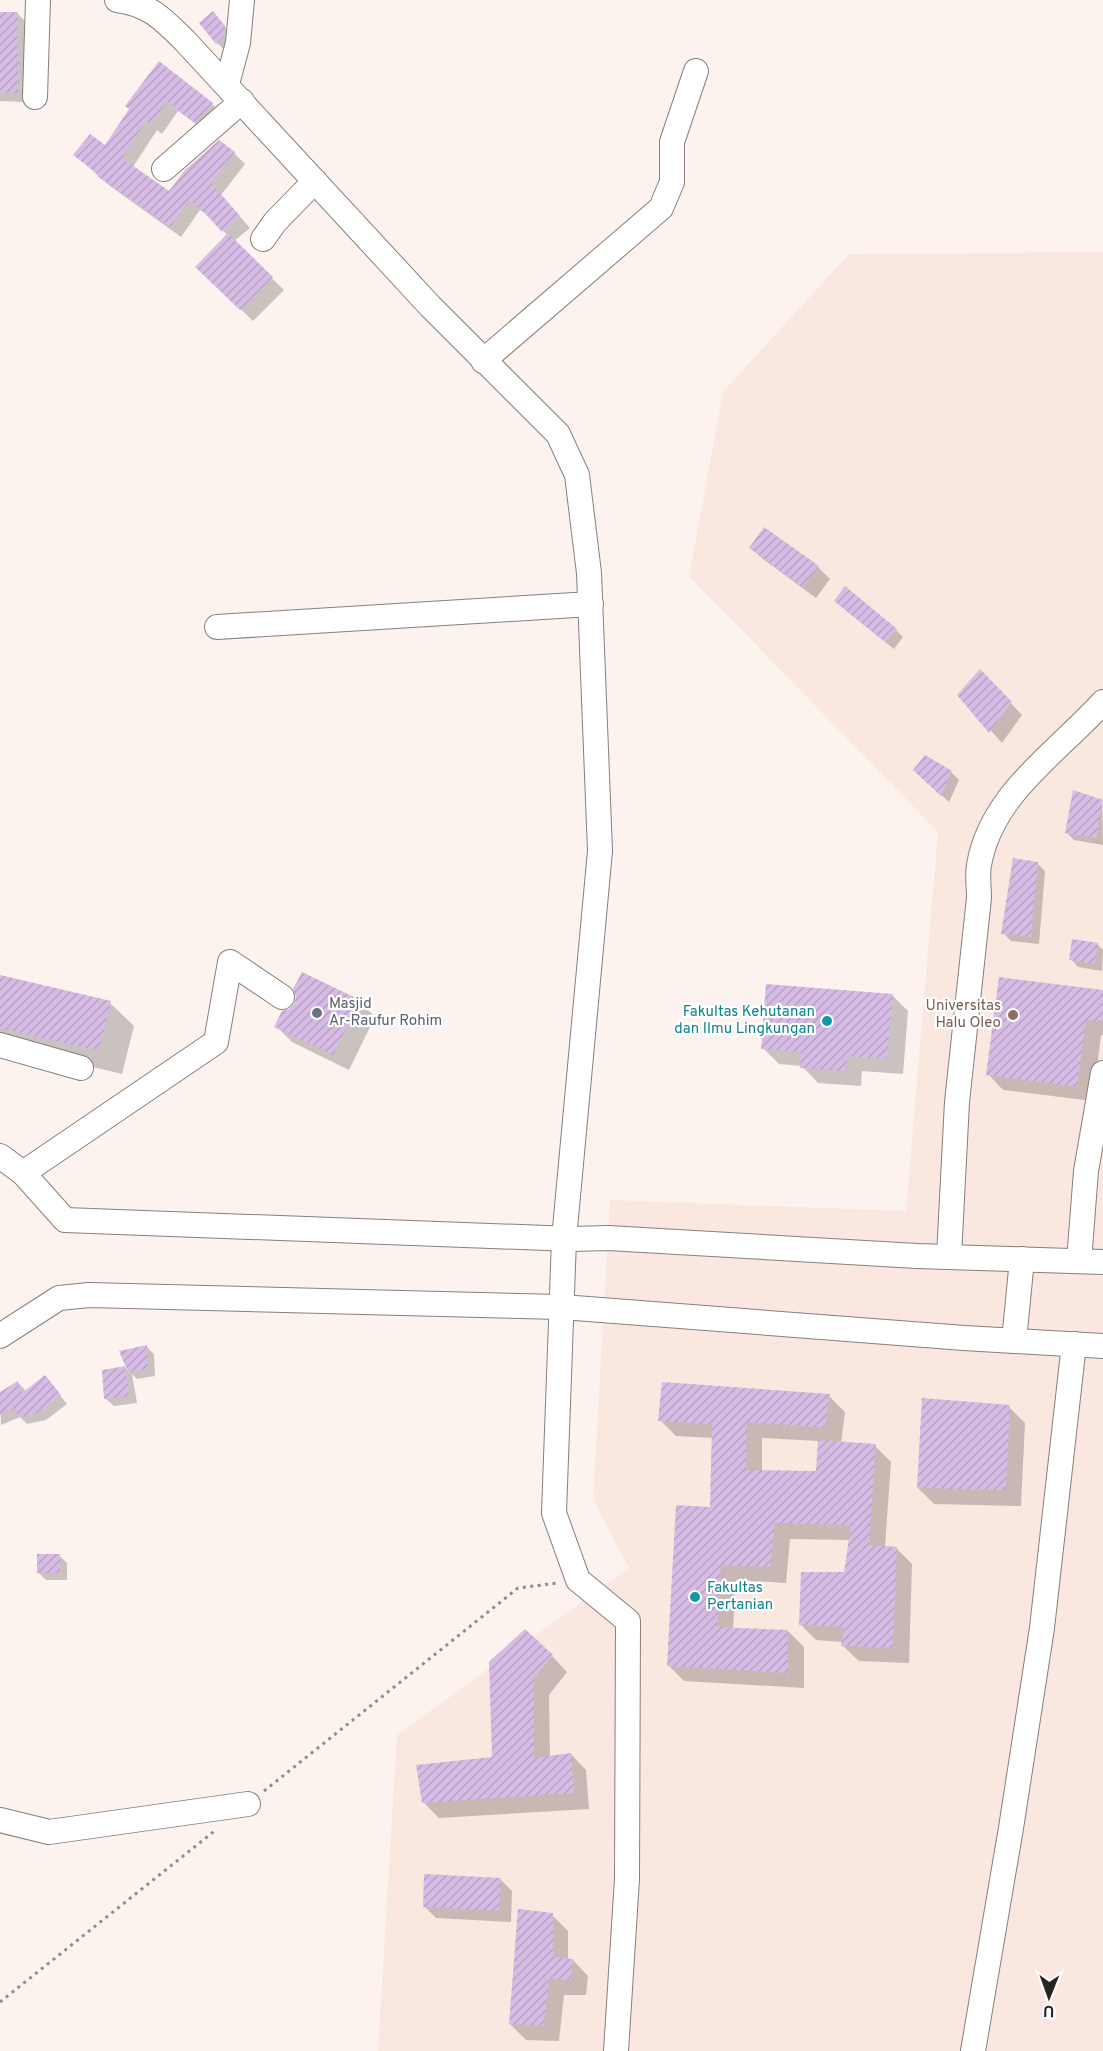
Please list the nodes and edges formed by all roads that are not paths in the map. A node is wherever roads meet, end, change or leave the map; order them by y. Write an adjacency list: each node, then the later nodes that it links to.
1 (38, 0): 6 (street)
2 (117, 0): 5 (street)
3 (242, 0): 5 (street)
4 (696, 71): 10 (street)
5 (234, 93): 7 (street); 8 (street)
6 (35, 97)
7 (164, 169)
8 (315, 181): 9 (street); 10 (street)
9 (263, 239)
10 (483, 361): 11 (street)
11 (591, 604): 12 (street); 20 (street)
12 (217, 627)
13 (1099, 713): 21 (street)
14 (282, 997): 19 (street)
15 (0, 1045): 16 (street)
16 (81, 1068)
17 (1103, 1073): 23 (street)
18 (0, 1156): 19 (street)
19 (23, 1173): 20 (street)
20 (564, 1239): 21 (street); 25 (street)
21 (949, 1256): 22 (street)
22 (1022, 1259): 23 (street); 27 (street)
23 (1079, 1261): 24 (street)
24 (1103, 1262)
25 (562, 1307): 26 (street); 27 (street); 32 (street)
26 (0, 1336)
27 (1014, 1341): 28 (street)
28 (1074, 1344): 29 (street); 33 (street)
29 (1103, 1346)
30 (248, 1804): 31 (street)
31 (0, 1820)
32 (615, 2051)
33 (973, 2051)

